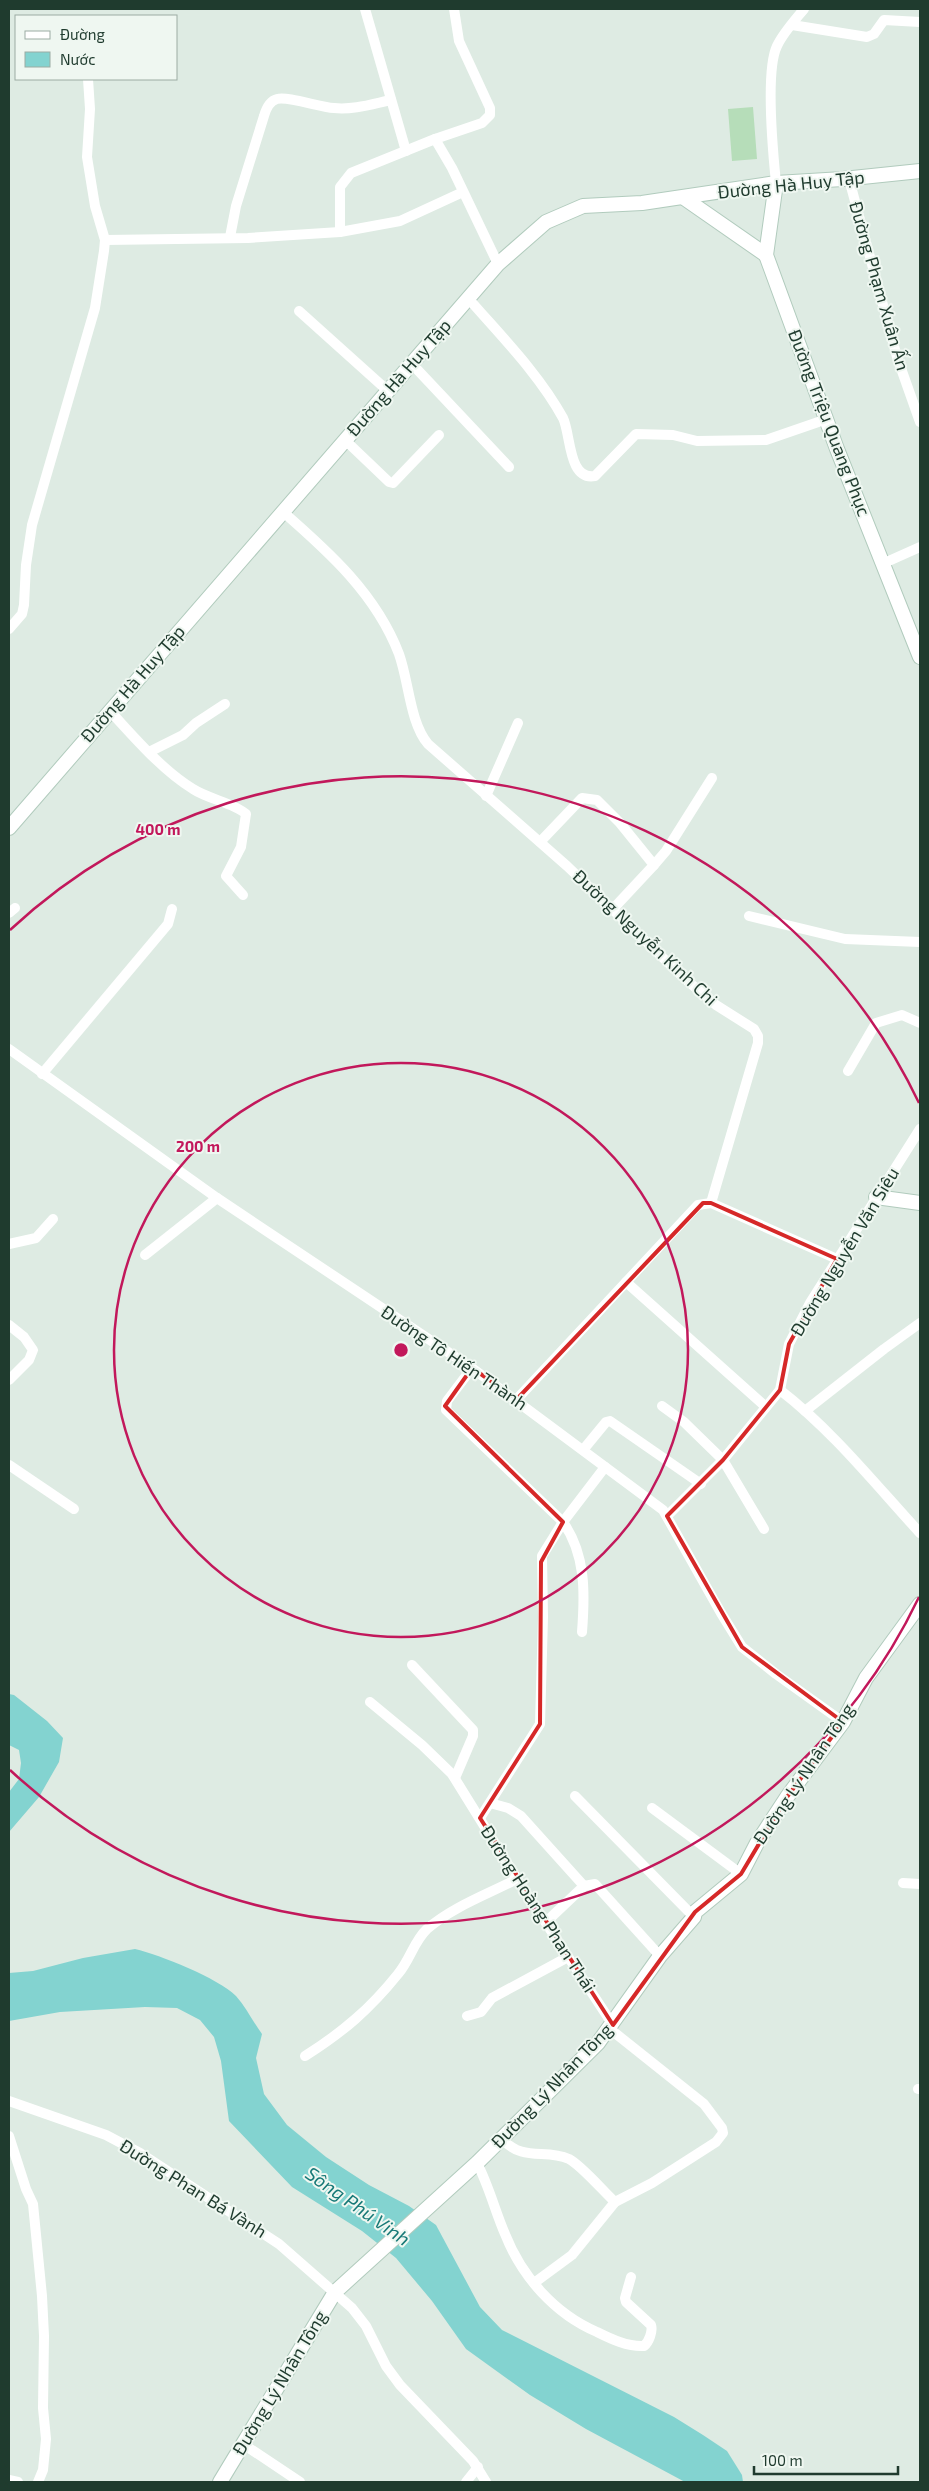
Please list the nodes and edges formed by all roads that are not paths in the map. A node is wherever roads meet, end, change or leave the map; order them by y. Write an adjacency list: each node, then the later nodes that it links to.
1 (365, 9): 7 (street)
2 (454, 9): 8 (street)
3 (804, 9): 5 (street)
4 (920, 22): 5 (street)
5 (792, 25): 12 (street)
6 (88, 80): 17 (street)
7 (391, 100): 9 (street); 16 (street)
8 (435, 139): 9 (street); 13 (street)
9 (406, 151): 15 (street)
10 (920, 171): 11 (street, Đường Hà Huy Tập)
11 (849, 179): 12 (street, Đường Hà Huy Tập); 25 (street, Đường Phạm Xuân Ấn)
12 (776, 183): 14 (street, Đường Hà Huy Tập); 18 (street, Đường Triệu Quang Phục)
13 (463, 192): 15 (street); 19 (street)
14 (684, 198): 18 (street); 19 (street, Đường Hà Huy Tập)
15 (340, 232): 16 (street)
16 (230, 237): 17 (street)
17 (104, 240): 32 (street)
18 (766, 255): 24 (street, Đường Triệu Quang Phục)
19 (498, 264): 20 (street, Đường Hà Huy Tập)
20 (468, 298): 22 (street, Đường Hà Huy Tập); 24 (street)
21 (299, 311): 23 (street)
22 (412, 364): 23 (street, Đường Hà Huy Tập); 28 (street)
23 (388, 391): 27 (street, Đường Hà Huy Tập)
24 (827, 419): 31 (street, Đường Triệu Quang Phục)
25 (920, 422)
26 (439, 435): 27 (street)
27 (346, 440): 29 (street, Đường Hà Huy Tập)
28 (509, 467)
29 (282, 512): 35 (street, Đường Hà Huy Tập); 39 (street, Đường Nguyễn Kinh Chi)
30 (920, 547): 31 (street)
31 (882, 564): 33 (street, Đường Triệu Quang Phục)
32 (9, 629)
33 (920, 657)
34 (225, 704): 37 (street)
35 (110, 711): 37 (street); 40 (street, Đường Hà Huy Tập)
36 (518, 723): 39 (street)
37 (149, 752): 43 (street)
38 (712, 778): 42 (street)
39 (486, 796): 41 (street, Đường Nguyễn Kinh Chi)
40 (9, 828)
41 (540, 842): 42 (street); 45 (street, Đường Nguyễn Kinh Chi)
42 (654, 865): 45 (street)
43 (243, 895)
44 (172, 908): 51 (street)
45 (612, 910): 55 (street, Đường Nguyễn Kinh Chi)
46 (749, 916): 47 (street)
47 (920, 942)
48 (920, 1023): 50 (street)
49 (9, 1049): 51 (street, Đường Tô Hiến Thành)
50 (848, 1072)
51 (42, 1074): 54 (street, Đường Tô Hiến Thành)
52 (920, 1129): 53 (street, Đường Nguyễn Văn Siêu)
53 (876, 1197): 56 (street); 60 (street, Đường Nguyễn Văn Siêu)
54 (217, 1198): 59 (street); 64 (street, Đường Tô Hiến Thành)
55 (711, 1203): 60 (street); 61 (street)
56 (920, 1203)
57 (53, 1219): 58 (street)
58 (9, 1244)
59 (145, 1255)
60 (837, 1259): 66 (street, Đường Nguyễn Văn Siêu)
61 (626, 1282): 67 (street); 69 (street)
62 (920, 1323): 70 (street)
63 (9, 1325): 65 (street)
64 (472, 1368): 67 (street, Đường Tô Hiến Thành); 78 (street)
65 (9, 1380)
66 (780, 1390): 69 (street, Đường Nguyễn Văn Siêu); 70 (street)
67 (517, 1399): 71 (street, Đường Tô Hiến Thành)
68 (662, 1406): 72 (street)
69 (766, 1408): 72 (street, Đường Nguyễn Văn Siêu)
70 (805, 1411): 80 (street)
71 (583, 1450): 74 (street, Đường Tô Hiến Thành); 75 (street)
72 (723, 1460): 75 (street, Đường Nguyễn Văn Siêu); 79 (street)
73 (9, 1465): 76 (street)
74 (605, 1467): 77 (street, Đường Tô Hiến Thành); 78 (street, Đường Hoàng Phan Thái)
75 (701, 1484): 77 (street, Đường Nguyễn Văn Siêu)
76 (74, 1509)
77 (667, 1516): 85 (street, Đường Tô Hiến Thành)
78 (564, 1522): 82 (street); 88 (street, Đường Hoàng Phan Thái)
79 (764, 1529)
80 (920, 1532)
81 (920, 1604): 85 (street, Đường Lý Nhân Tông)
82 (582, 1632)
83 (412, 1665): 86 (street)
84 (370, 1702): 86 (street)
85 (843, 1722): 91 (street, Đường Lý Nhân Tông)
86 (455, 1778): 90 (street)
87 (575, 1796): 96 (street)
88 (490, 1803): 90 (street, Đường Hoàng Phan Thái); 95 (street)
89 (652, 1808): 91 (street)
90 (480, 1818): 92 (street, Đường Hoàng Phan Thái)
91 (741, 1874): 96 (street, Đường Lý Nhân Tông)
92 (517, 1879): 97 (street, Đường Hoàng Phan Thái); 102 (street)
93 (903, 1883): 94 (street)
94 (920, 1884)
95 (584, 1886): 97 (street); 98 (street)
96 (694, 1917): 98 (street, Đường Lý Nhân Tông)
97 (546, 1922): 99 (street, Đường Hoàng Phan Thái)
98 (660, 1956): 101 (street, Đường Lý Nhân Tông)
99 (568, 1957): 100 (street); 101 (street, Đường Hoàng Phan Thái)
100 (467, 2016)
101 (611, 2027): 105 (street, Đường Lý Nhân Tông); 107 (street, Đường Hoàng Phan Thái)
102 (305, 2056)
103 (9, 2101): 110 (street, Đường Phan Bá Vành)
104 (9, 2136): 115 (street)
105 (501, 2138): 106 (street, Đường Lý Nhân Tông); 107 (street)
106 (477, 2163): 109 (street); 110 (street, Đường Lý Nhân Tông)
107 (615, 2202): 109 (street)
108 (631, 2277): 109 (street)
109 (534, 2283)
110 (335, 2292): 111 (street, Đường Lý Nhân Tông); 112 (street, Đường Phan Bá Vành)
111 (243, 2444): 116 (street, Đường Lý Nhân Tông); 117 (street)
112 (478, 2467): 118 (street); 119 (street, Đường Phan Bá Vành)
113 (9, 2480): 114 (street)
114 (18, 2482)
115 (38, 2482)
116 (220, 2482)
117 (300, 2482)
118 (466, 2482)
119 (486, 2482)

